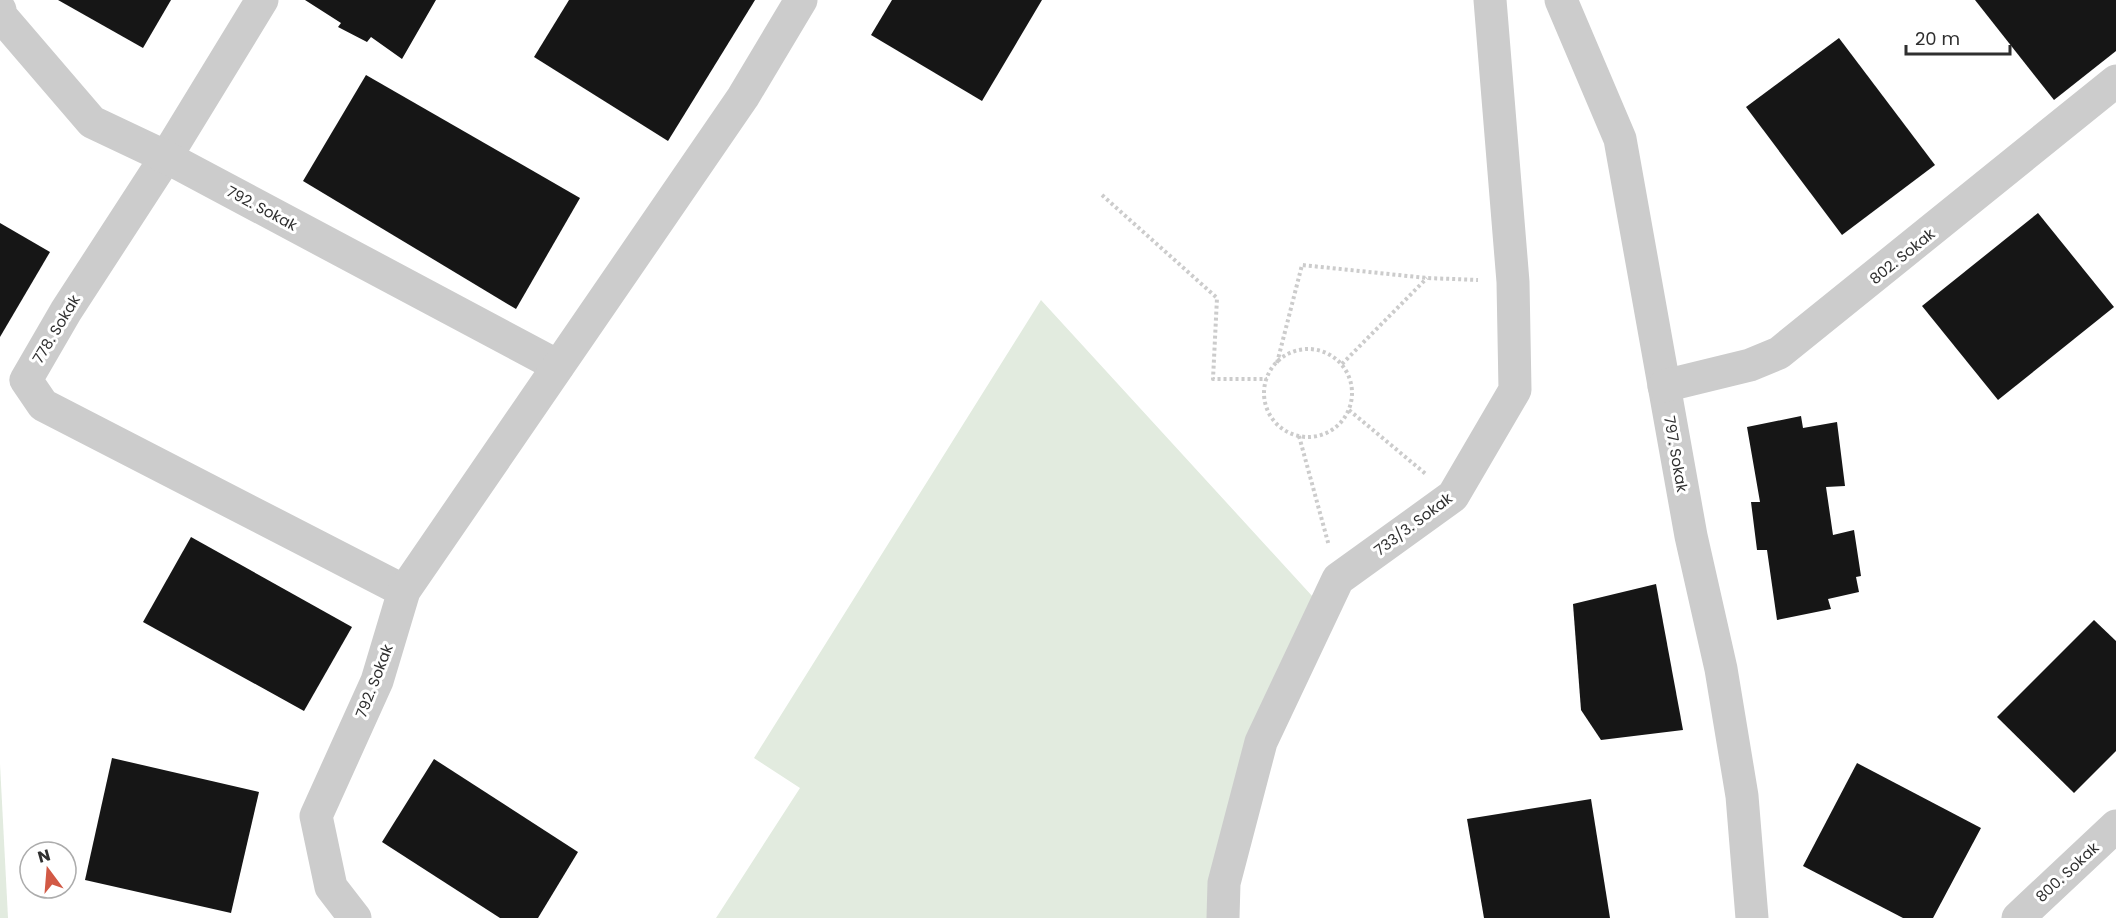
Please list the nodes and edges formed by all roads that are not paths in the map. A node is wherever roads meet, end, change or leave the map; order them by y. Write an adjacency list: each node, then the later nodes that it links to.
1 (262, 0): 7 (street, 778. Sokak)
2 (801, 0): 8 (street, 792. Sokak)
3 (1490, 0): 13 (street, 733/3. Sokak)
4 (1561, 0): 9 (street, 797. Sokak)
5 (0, 10): 7 (street, 792. Sokak)
6 (2116, 81): 9 (street, 802. Sokak)
7 (166, 157): 8 (street, 792. Sokak); 10 (street, 778. Sokak)
8 (558, 366): 10 (street, 792. Sokak)
9 (1664, 386): 14 (street, 797. Sokak)
10 (404, 591): 12 (street, 792. Sokak)
11 (2116, 826): 15 (street, 800. Sokak)
12 (355, 918)
13 (1223, 918)
14 (1752, 918)
15 (2018, 918)

